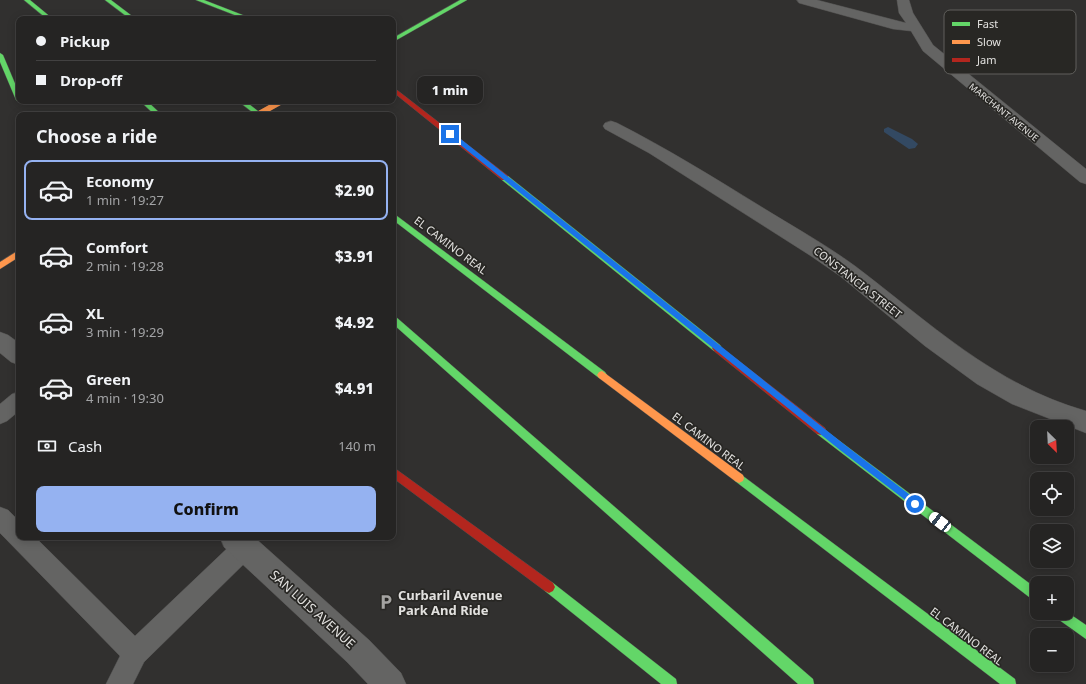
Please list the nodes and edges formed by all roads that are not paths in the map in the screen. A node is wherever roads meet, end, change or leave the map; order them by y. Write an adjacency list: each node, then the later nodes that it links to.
1 (27, 0): 7 (main road)
2 (108, 0): 8 (main road)
3 (199, 0): 9 (main road)
4 (464, 0): 11 (main road)
5 (804, 0): 10 (street)
6 (903, 0): 10 (street, MARCHANT AVENUE)
7 (46, 16)
8 (129, 16)
9 (242, 16)
10 (916, 28): 13 (street, MARCHANT AVENUE)
11 (396, 38)
12 (0, 55): 16 (main road)
13 (944, 63)
14 (958, 74): 24 (street, MARCHANT AVENUE)
15 (396, 90): 41 (main road)
16 (16, 94)
17 (146, 104): 20 (main road)
18 (245, 104): 21 (main road)
19 (277, 104): 22 (main road, bridge)
20 (156, 112)
21 (254, 112)
22 (263, 112)
23 (611, 126): 35 (street, CONSTANCIA STREET)
24 (1086, 178)
25 (396, 218): 49 (main road, EL CAMINO REAL)
26 (16, 246): 27 (main road)
27 (0, 254)
28 (16, 255): 29 (main road)
29 (0, 266)
30 (396, 322): 48 (main road)
31 (0, 341): 32 (street)
32 (16, 354)
33 (16, 402): 34 (lane)
34 (0, 415)
35 (1086, 422)
36 (396, 474): 47 (main road)
37 (0, 518): 38 (lane)
38 (16, 534)
39 (22, 540): 44 (lane)
40 (239, 542): 44 (lane); 46 (street, SAN LUIS AVENUE)
41 (1030, 591)
42 (1068, 620): 43 (main road)
43 (1086, 634)
44 (135, 654): 45 (lane)
45 (119, 684)
46 (390, 684)
47 (671, 684)
48 (808, 684)
49 (1010, 684)

